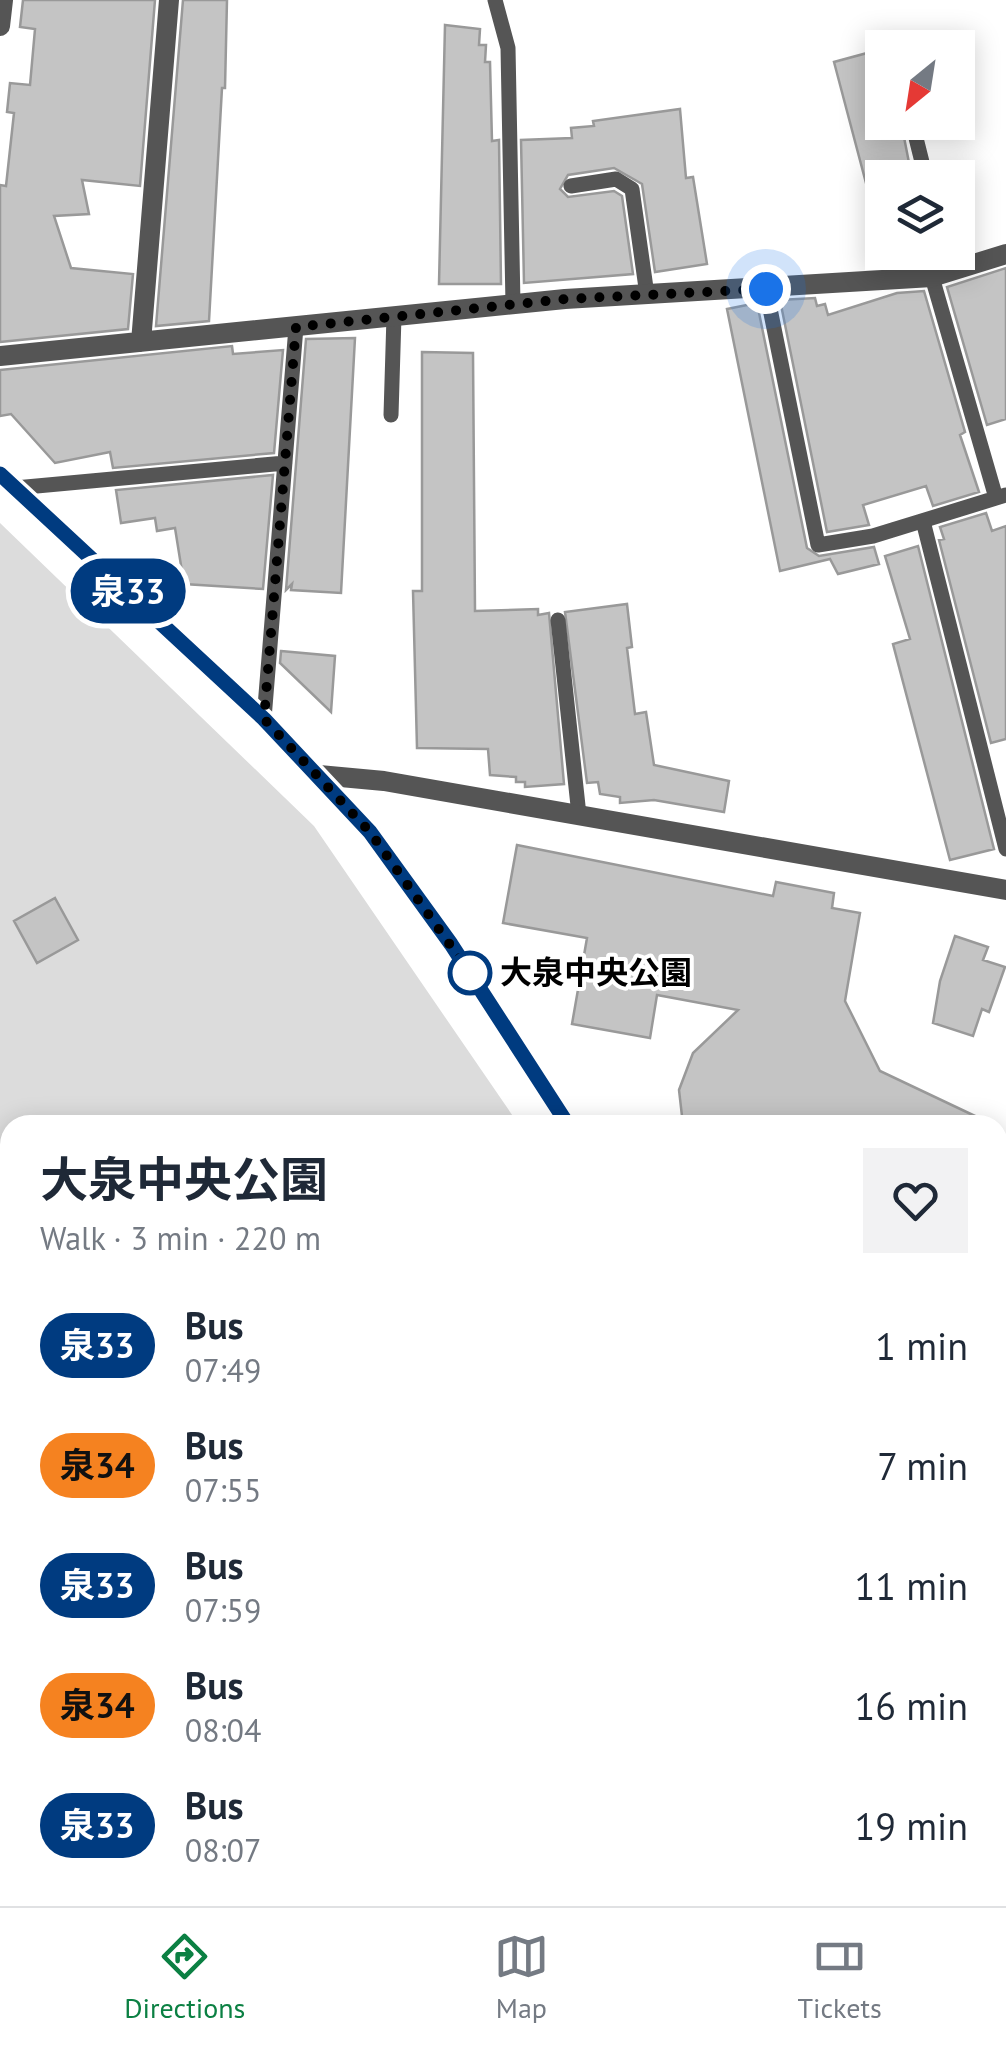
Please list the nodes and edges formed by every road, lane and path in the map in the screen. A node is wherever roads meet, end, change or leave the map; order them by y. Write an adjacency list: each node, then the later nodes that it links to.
1 (4, 0): 4 (street)
2 (169, 0): 15 (street)
3 (495, 0): 12 (lane)
4 (0, 26)
5 (571, 186): 11 (lane)
6 (1006, 254): 7 (street)
7 (975, 260)
8 (918, 270): 10 (street)
9 (943, 270): 20 (lane)
10 (766, 289): 11 (street); 21 (lane)
11 (647, 295): 12 (street)
12 (513, 304): 13 (street)
13 (394, 316): 14 (street); 17 (lane)
14 (296, 327): 15 (street); 18 (lane)
15 (140, 342): 16 (street)
16 (0, 356)
17 (391, 415)
18 (285, 463): 19 (lane); 23 (lane)
19 (8, 481): 23 (street)
20 (1001, 496): 21 (lane)
21 (924, 521): 26 (lane)
22 (558, 620): 25 (lane)
23 (264, 719): 24 (street)
24 (319, 776): 25 (street); 28 (street)
25 (579, 815): 27 (street)
26 (1006, 849)
27 (1006, 890)
28 (561, 1115)

